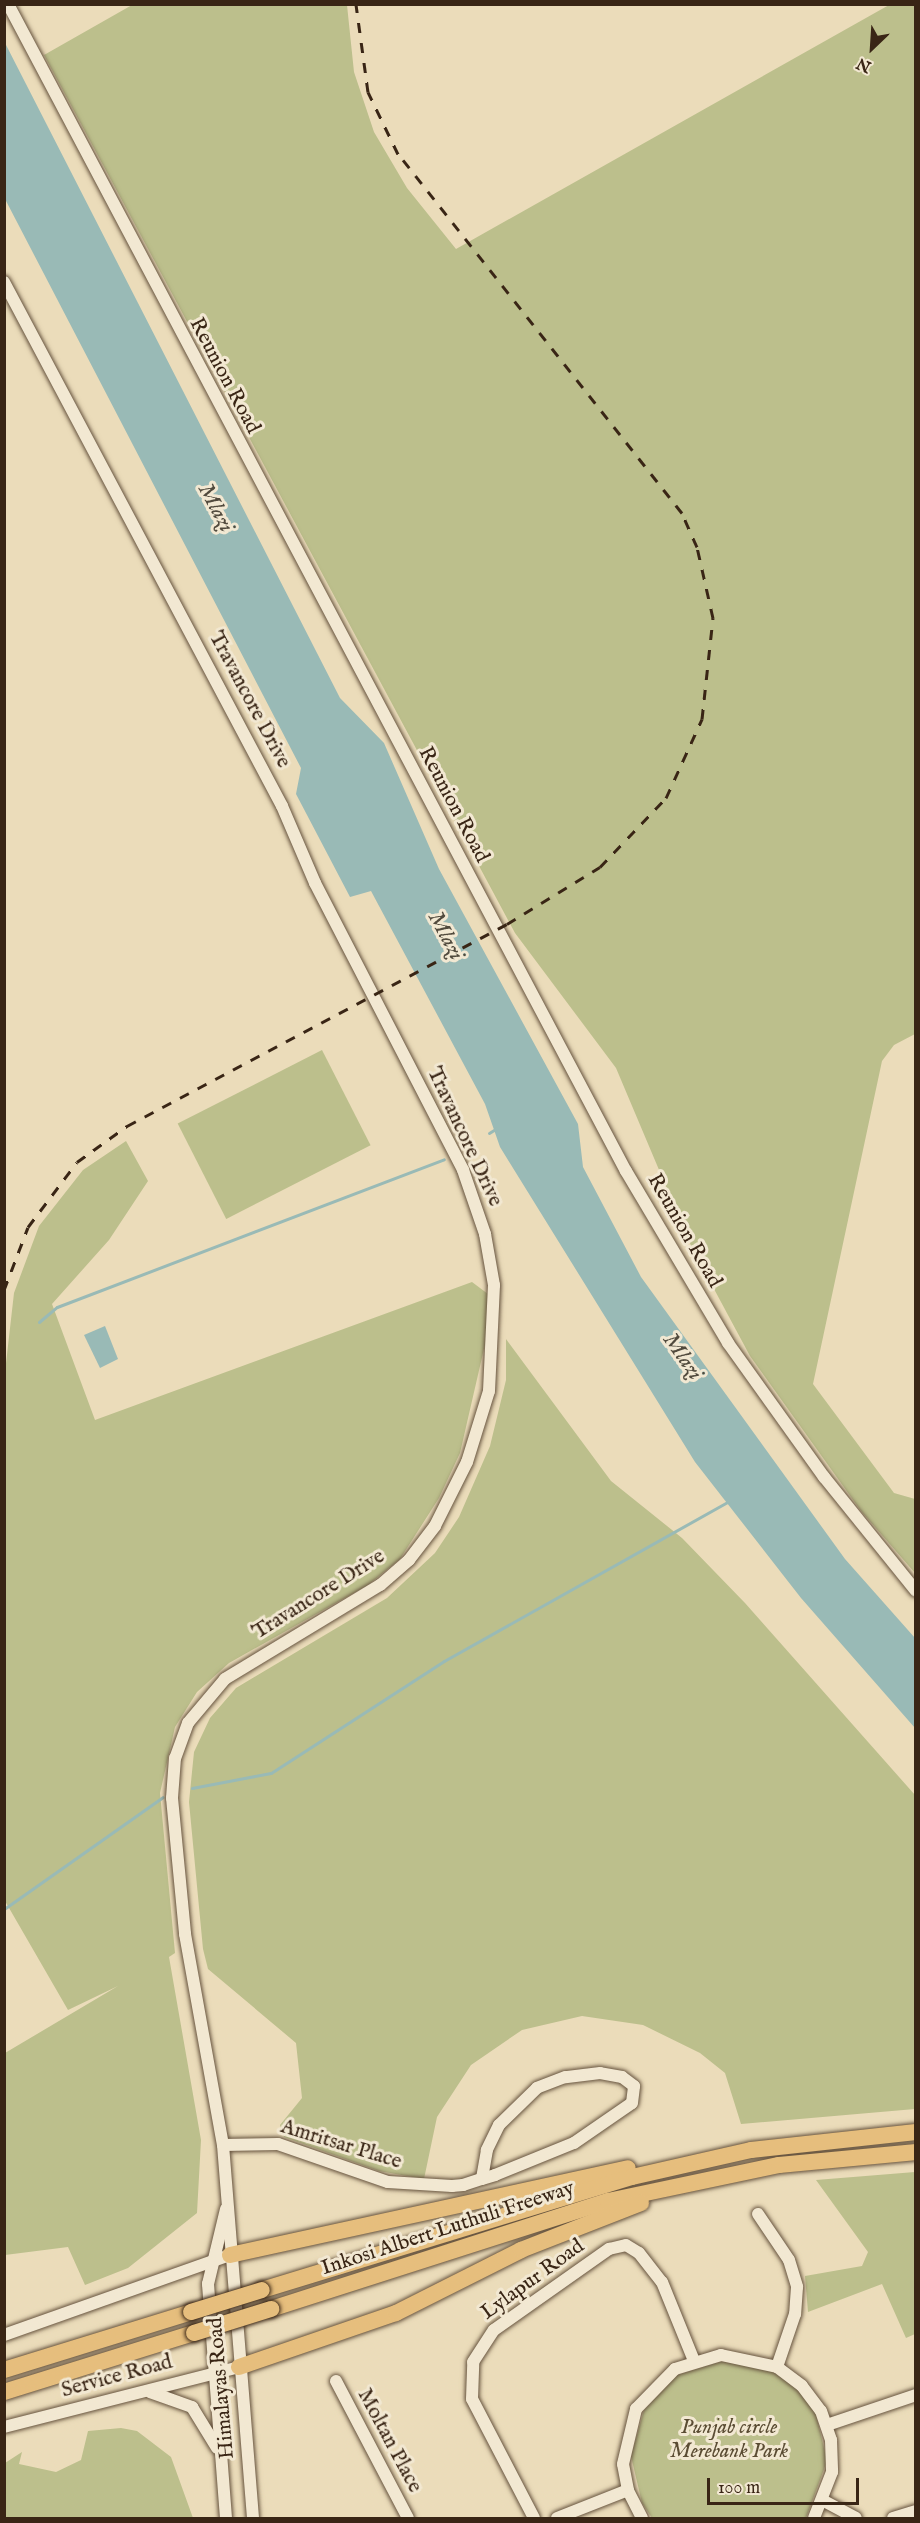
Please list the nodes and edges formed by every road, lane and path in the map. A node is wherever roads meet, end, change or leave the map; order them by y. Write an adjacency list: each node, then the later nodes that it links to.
1 (8, 4): 3 (street, Reunion Road)
2 (4, 282): 5 (street, Travancore Drive)
3 (915, 1591)
4 (915, 2132): 6 (highway, Inkosi Albert Luthuli Freeway)
5 (223, 2145): 8 (street, Amritsar Place); 10 (street, Himalayas Road)
6 (750, 2150): 12 (highway); 18 (highway, Inkosi Albert Luthuli Freeway, bridge)
7 (915, 2152): 9 (highway, Inkosi Albert Luthuli Freeway)
8 (482, 2179): 8 (street, Amritsar Place)
9 (688, 2182): 16 (highway); 22 (highway, Inkosi Albert Luthuli Freeway, bridge)
10 (226, 2209): 12 (street, Himalayas Road); 13 (street, Himalayas Road)
11 (758, 2214): 17 (street)
12 (230, 2255): 13 (street); 16 (street, Himalayas Road)
13 (211, 2260): 14 (street); 19 (street, Himalayas Road)
14 (4, 2335)
15 (694, 2361): 17 (street); 27 (street); 33 (street, Lylapur Road)
16 (239, 2367): 19 (street, Service Road); 31 (street, Himalayas Road)
17 (777, 2367): 24 (street)
18 (4, 2370)
19 (215, 2371): 21 (street, Service Road); 26 (street, Himalayas Road)
20 (336, 2381): 32 (street, Moltan Place)
21 (143, 2391): 25 (street, Service Road); 26 (street)
22 (4, 2392)
23 (915, 2395): 24 (street)
24 (827, 2425): 28 (street)
25 (4, 2427)
26 (222, 2457): 30 (street, Himalayas Road)
27 (628, 2490): 34 (street); 35 (street)
28 (824, 2501): 36 (street); 37 (street)
29 (915, 2511): 38 (street)
30 (226, 2518)
31 (253, 2518)
32 (408, 2518)
33 (534, 2518)
34 (557, 2518)
35 (642, 2518)
36 (814, 2518)
37 (856, 2518)
38 (893, 2518)

